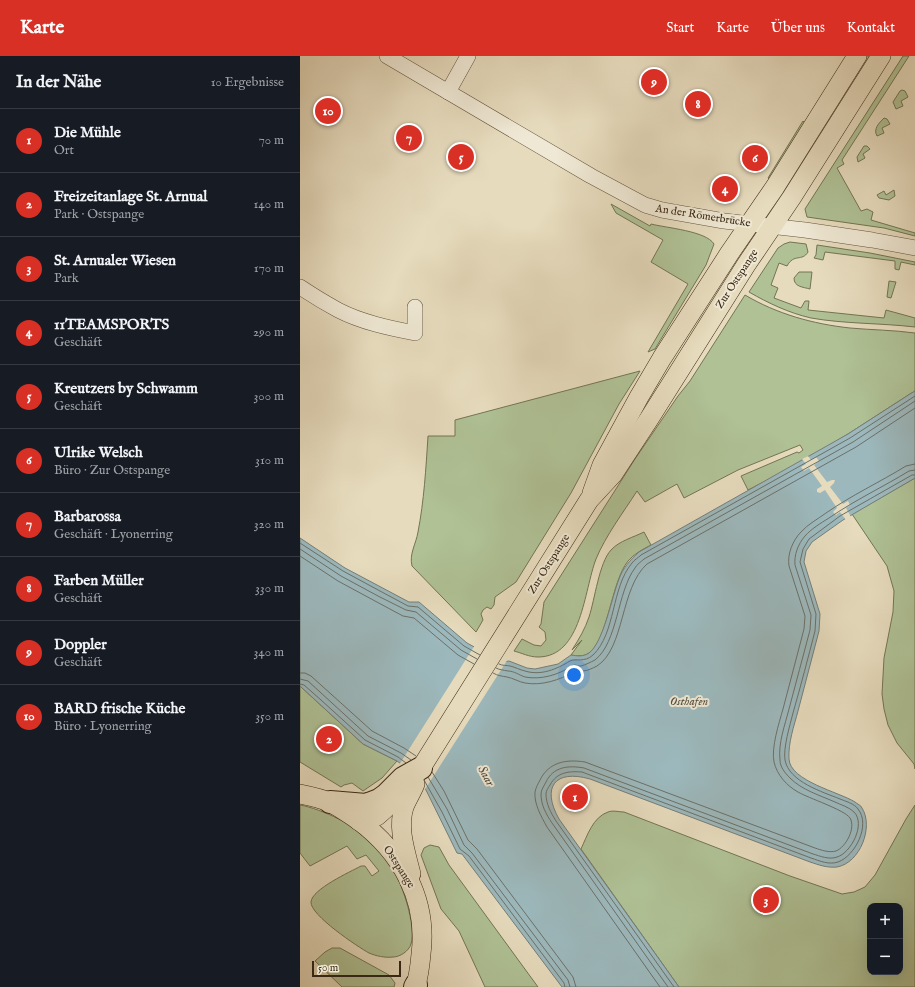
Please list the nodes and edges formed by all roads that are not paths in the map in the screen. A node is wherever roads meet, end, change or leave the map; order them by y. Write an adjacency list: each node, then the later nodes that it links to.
1 (387, 56): 5 (street, An der Römerbrücke)
2 (468, 56): 5 (street)
3 (857, 56): 6 (main road, Zur Ostspange)
4 (881, 56): 7 (main road, Zur Ostspange)
5 (448, 92): 6 (street, An der Römerbrücke)
6 (749, 224): 7 (street, An der Römerbrücke); 11 (main road, Zur Ostspange)
7 (773, 226): 8 (street, An der Römerbrücke); 11 (main road, Zur Ostspange)
8 (915, 248)
9 (300, 287): 10 (street)
10 (415, 307)
11 (589, 500): 12 (main road, Zur Ostspange)
12 (421, 768): 14 (highway)
13 (300, 794): 15 (main road, Ostspange)
14 (395, 801): 15 (highway); 16 (main road); 17 (main road)
15 (330, 802): 16 (main road, Ostspange)
16 (359, 821): 17 (main road, Ostspange)
17 (414, 889): 18 (main road, Ostspange)
18 (415, 986)

